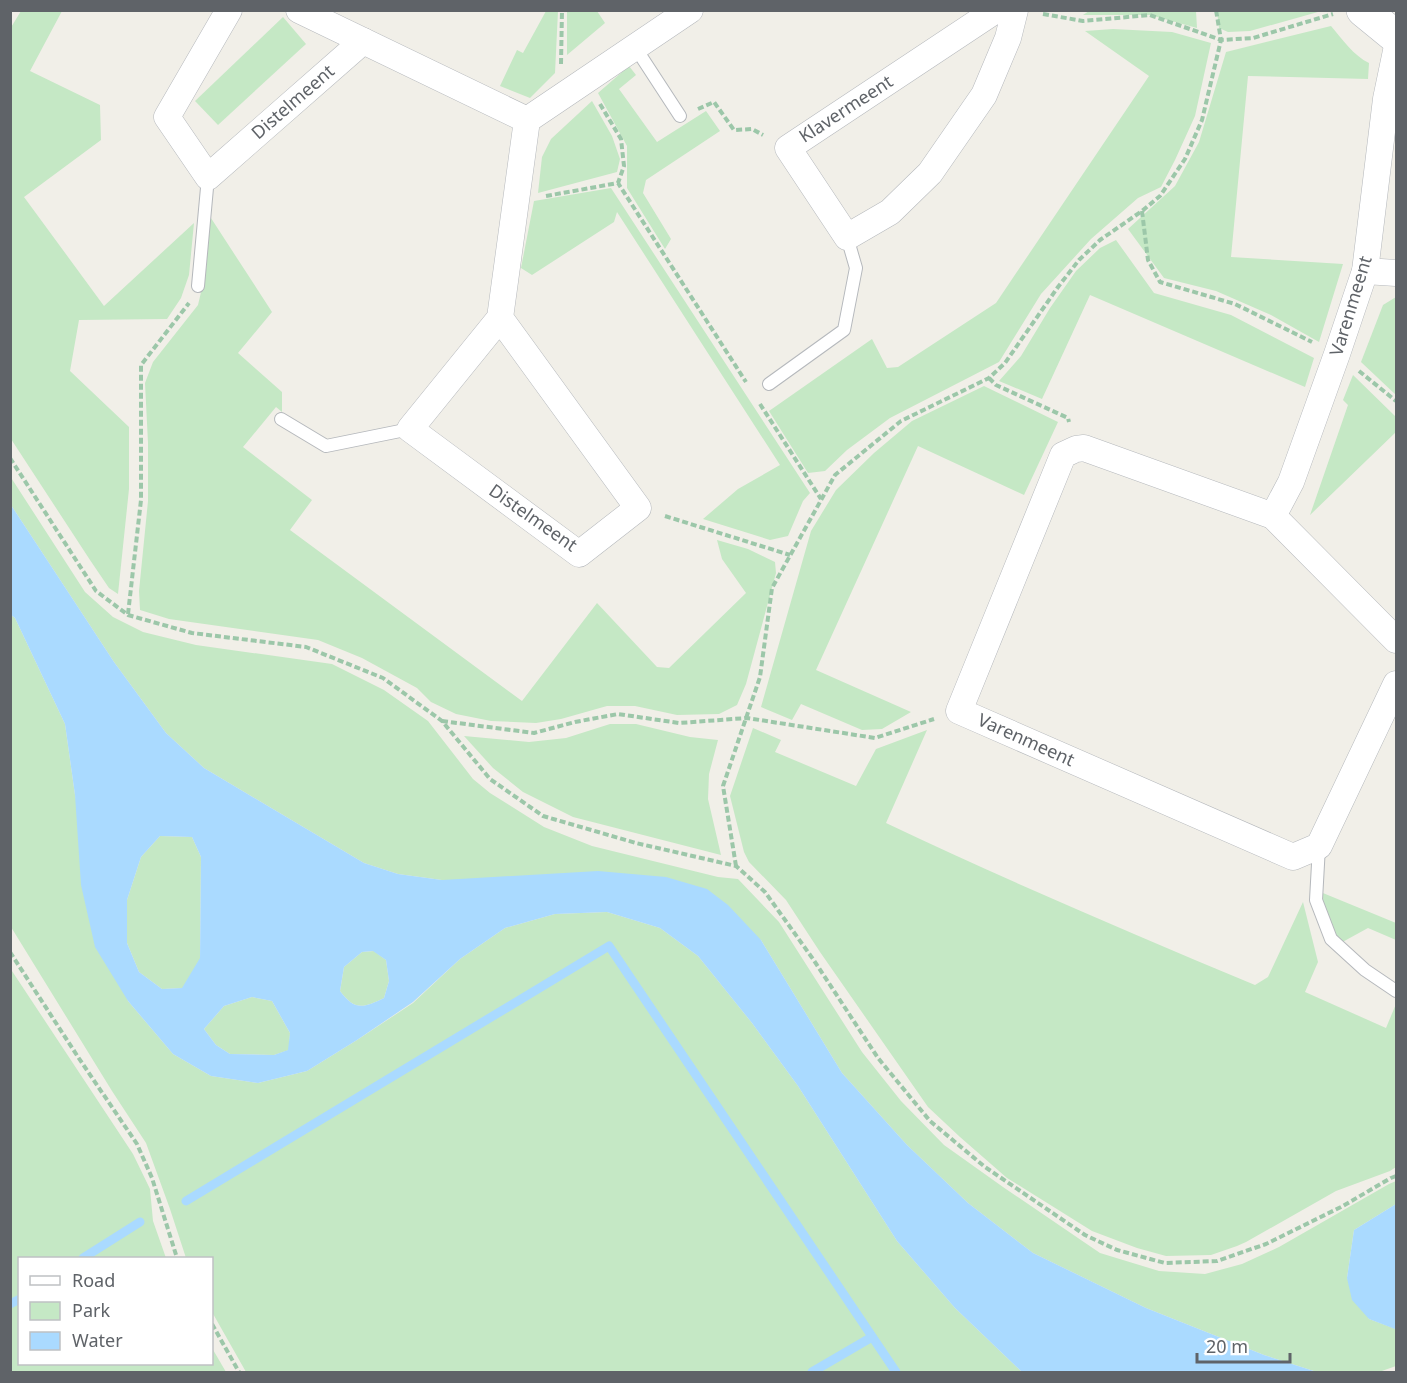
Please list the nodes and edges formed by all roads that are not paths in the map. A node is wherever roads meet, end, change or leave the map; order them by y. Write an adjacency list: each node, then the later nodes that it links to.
1 (229, 10): 13 (street)
2 (299, 10): 8 (street)
3 (690, 10): 9 (street)
4 (996, 10): 14 (street, Klavermeent)
5 (1363, 10): 7 (street)
6 (1026, 12): 14 (street)
7 (1396, 38)
8 (363, 41): 12 (street); 13 (street, Distelmeent)
9 (636, 47): 11 (lane); 12 (street)
10 (1396, 51): 15 (street, Varenmeent)
11 (680, 116)
12 (526, 120): 18 (street)
13 (208, 177): 17 (lane)
14 (847, 237): 19 (lane)
15 (1365, 271): 16 (street); 22 (street, Varenmeent)
16 (1396, 273)
17 (198, 286)
18 (500, 318): 21 (street); 21 (street, Distelmeent)
19 (769, 384)
20 (281, 420): 21 (lane)
21 (410, 429)
22 (1273, 516): 23 (street); 25 (street, Varenmeent)
23 (1396, 640)
24 (1396, 684): 25 (street)
25 (1319, 846): 26 (lane)
26 (1396, 991)

